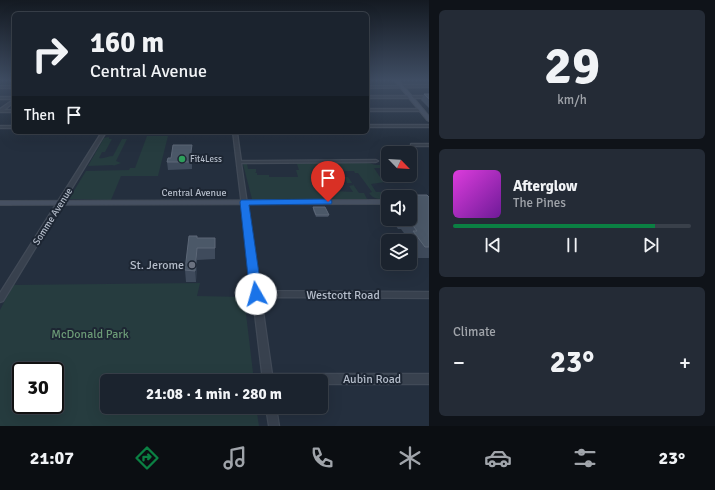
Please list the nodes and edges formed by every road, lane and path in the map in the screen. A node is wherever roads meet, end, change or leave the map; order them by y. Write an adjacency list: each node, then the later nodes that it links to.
1 (413, 101): 4 (street)
2 (12, 102): 5 (street)
3 (369, 110): 4 (street)
4 (421, 110): 7 (street)
5 (0, 111): 6 (street)
6 (12, 111)
7 (429, 119)
8 (369, 126): 9 (street)
9 (429, 126)
10 (0, 127): 11 (street)
11 (12, 127)
12 (103, 134): 21 (street, Somme Avenue)
13 (235, 134): 17 (street)
14 (412, 145): 15 (street)
15 (429, 145)
16 (376, 161): 17 (street)
17 (239, 162): 18 (street)
18 (244, 202): 19 (street, Central Avenue); 21 (street, Central Avenue); 22 (street)
19 (381, 202)
20 (0, 203): 21 (street, Central Avenue)
21 (59, 203): 24 (street, Somme Avenue)
22 (256, 294): 23 (street, Westcott Road); 25 (street)
23 (429, 295)
24 (0, 299)
25 (267, 374)
26 (429, 379): 27 (street, Aubin Road)
27 (328, 380)
28 (272, 414): 29 (street)
29 (274, 426)

